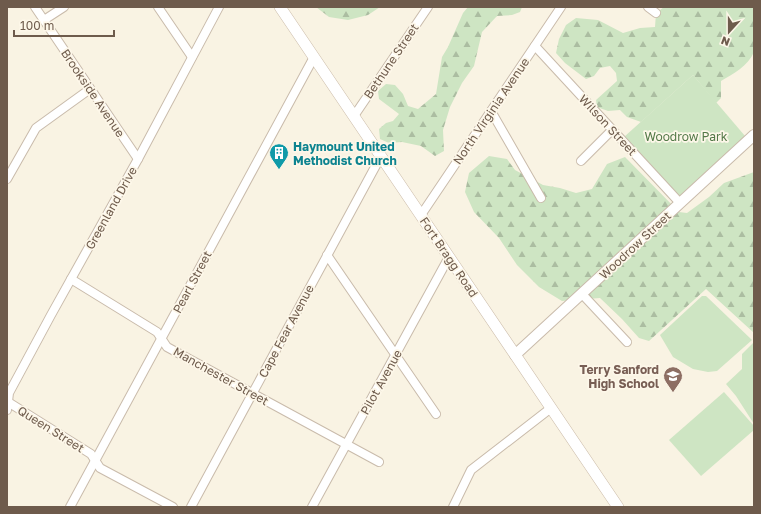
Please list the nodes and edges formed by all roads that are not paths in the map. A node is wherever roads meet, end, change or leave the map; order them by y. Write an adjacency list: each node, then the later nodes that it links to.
1 (35, 7): 10 (street, Brookside Avenue)
2 (64, 7): 10 (street)
3 (158, 7): 12 (street)
4 (219, 7): 12 (street, Greenland Drive)
5 (280, 7): 13 (main road, Fort Bragg Road)
6 (428, 7): 16 (street, Bethune Street)
7 (561, 7): 11 (street, North Virginia Avenue)
8 (648, 7): 9 (street)
9 (656, 13)
10 (44, 20): 14 (street, Brookside Avenue)
11 (535, 46): 15 (street, North Virginia Avenue); 17 (street, Wilson Street)
12 (192, 57): 20 (street, Greenland Drive)
13 (314, 57): 16 (main road, Fort Bragg Road); 30 (street, Pearl Street)
14 (90, 89): 20 (street, Brookside Avenue); 22 (street)
15 (491, 111): 23 (street); 25 (street, North Virginia Avenue)
16 (354, 116): 19 (main road, Fort Bragg Road)
17 (612, 130): 21 (street); 24 (street, Wilson Street)
18 (753, 139): 24 (street, Woodrow Street)
19 (381, 156): 25 (main road, Fort Bragg Road); 26 (street, Cape Fear Avenue)
20 (138, 159): 28 (street, Greenland Drive)
21 (581, 161)
22 (7, 179)
23 (541, 198)
24 (680, 203): 29 (street, Woodrow Street)
25 (421, 215): 27 (main road, Fort Bragg Road)
26 (328, 255): 32 (street); 34 (street, Cape Fear Avenue)
27 (449, 257): 32 (street, Pilot Avenue); 33 (main road, Fort Bragg Road)
28 (71, 279): 30 (street, Manchester Street); 35 (street, Greenland Drive)
29 (582, 294): 31 (street); 33 (street, Woodrow Street)
30 (162, 339): 34 (street, Manchester Street); 39 (street, Pearl Street)
31 (627, 342)
32 (396, 355): 37 (street); 38 (street, Pilot Avenue)
33 (516, 355): 36 (main road, Fort Bragg Road)
34 (252, 393): 38 (street, Manchester Street); 43 (street, Cape Fear Avenue)
35 (8, 406): 39 (street, Queen Street)
36 (551, 408): 45 (street); 46 (main road, Fort Bragg Road)
37 (436, 414)
38 (346, 444): 40 (street, Manchester Street); 44 (street, Pilot Avenue)
39 (96, 460): 41 (street, Pearl Street); 42 (street, Queen Street)
40 (379, 462)
41 (70, 507)
42 (173, 507)
43 (191, 507)
44 (312, 507)
45 (453, 507)
46 (618, 507)

